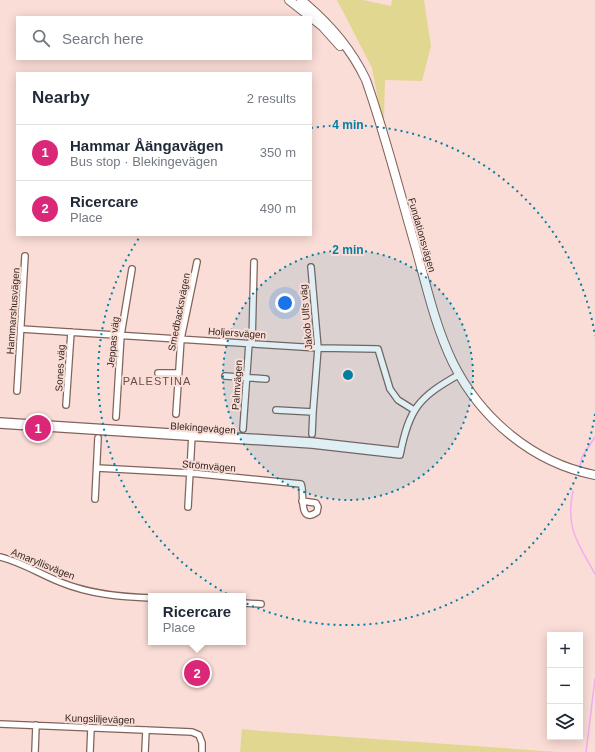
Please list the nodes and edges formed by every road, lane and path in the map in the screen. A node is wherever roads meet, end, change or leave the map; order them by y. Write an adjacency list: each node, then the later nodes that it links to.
1 (289, 0): 3 (main road, Fundationsvägen)
2 (301, 0): 5 (main road, Fundationsvägen)
3 (309, 16)
4 (312, 18): 5 (main road, Fundationsvägen)
5 (373, 100): 19 (main road, Fundationsvägen)
6 (25, 256): 11 (street, Hammarshusvägen)
7 (197, 262): 14 (street, Smedbacksvägen)
8 (254, 262): 15 (street, Palmvägen)
9 (310, 268): 16 (street, Jakob Ulfs väg)
10 (132, 269): 13 (street, Jeppas väg)
11 (21, 329): 12 (street, Holjersvägen); 23 (street, Hammarshusvägen)
12 (71, 332): 13 (street, Holjersvägen); 24 (street, Sones väg)
13 (121, 336): 14 (street, Holjersvägen); 29 (street, Jeppas väg)
14 (181, 339): 15 (street, Holjersvägen); 18 (street, Smedbacksvägen)
15 (251, 343): 16 (street, Holjersvägen); 21 (street, Palmvägen)
16 (318, 348): 26 (street, Holjersvägen); 27 (street, Jakob Ulfs väg)
17 (158, 373): 18 (street)
18 (178, 374): 28 (street, Smedbacksvägen)
19 (460, 374): 26 (street, Blekingevägen); 38 (main road)
20 (225, 376): 21 (street)
21 (246, 378): 22 (street); 32 (street, Palmvägen)
22 (266, 379)
23 (17, 391)
24 (66, 405)
25 (276, 410): 27 (street)
26 (414, 410): 34 (street, Blekingevägen)
27 (313, 412): 33 (street, Jakob Ulfs väg)
28 (176, 414)
29 (116, 417)
30 (0, 421): 34 (street, Blekingevägen)
31 (0, 425): 34 (street, Blekingevägen)
32 (244, 429)
33 (312, 434)
34 (192, 435): 37 (street)
35 (98, 438): 36 (street)
36 (97, 468): 37 (street, Strömvägen); 39 (street)
37 (190, 473): 40 (street, Strömvägen); 41 (street)
38 (595, 475)
39 (95, 499)
40 (302, 501)
41 (188, 508)
42 (0, 557): 43 (street, Amaryllisvägen)
43 (148, 598)
44 (246, 603): 45 (street)
45 (261, 604)
46 (0, 724): 47 (street, Kungsliljevägen)
47 (36, 725): 48 (street, Kungsliljevägen); 50 (street)
48 (91, 728): 49 (street, Kungsliljevägen); 51 (street)
49 (146, 730): 52 (street); 53 (street, Kungsliljevägen)
50 (35, 752)
51 (90, 752)
52 (145, 752)
53 (202, 752)

